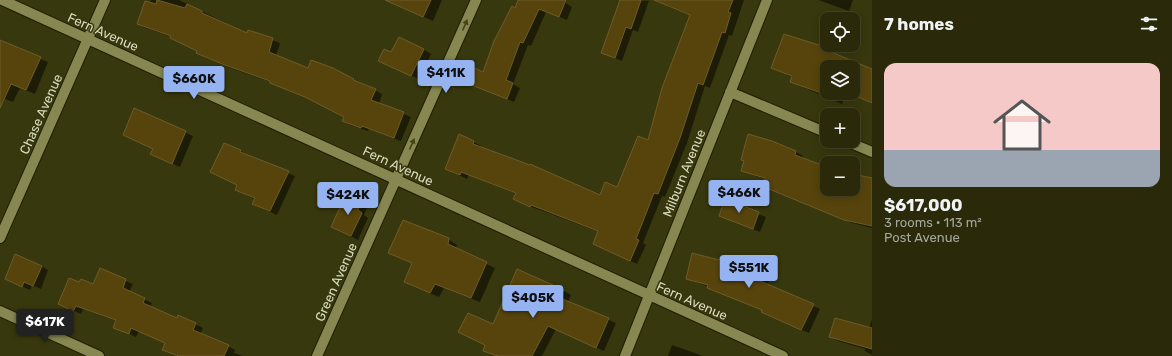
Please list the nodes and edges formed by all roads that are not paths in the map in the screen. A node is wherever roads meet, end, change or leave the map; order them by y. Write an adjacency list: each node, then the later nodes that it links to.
1 (2, 0): 5 (street, Fern Avenue)
2 (105, 0): 5 (street, Chase Avenue)
3 (476, 0): 10 (street, Green Avenue, one-way to 3)
4 (767, 0): 6 (street, Milburn Avenue)
5 (88, 39): 10 (street, Fern Avenue); 11 (street, Chase Avenue)
6 (730, 92): 7 (street); 12 (street, Milburn Avenue)
7 (820, 130)
8 (860, 147): 9 (street)
9 (872, 152)
10 (396, 180): 12 (street, Fern Avenue); 15 (street, Green Avenue)
11 (0, 238)
12 (649, 295): 16 (street, Milburn Avenue); 17 (street, Fern Avenue)
13 (0, 311): 14 (street)
14 (99, 356)
15 (317, 356)
16 (625, 356)
17 (783, 356)

